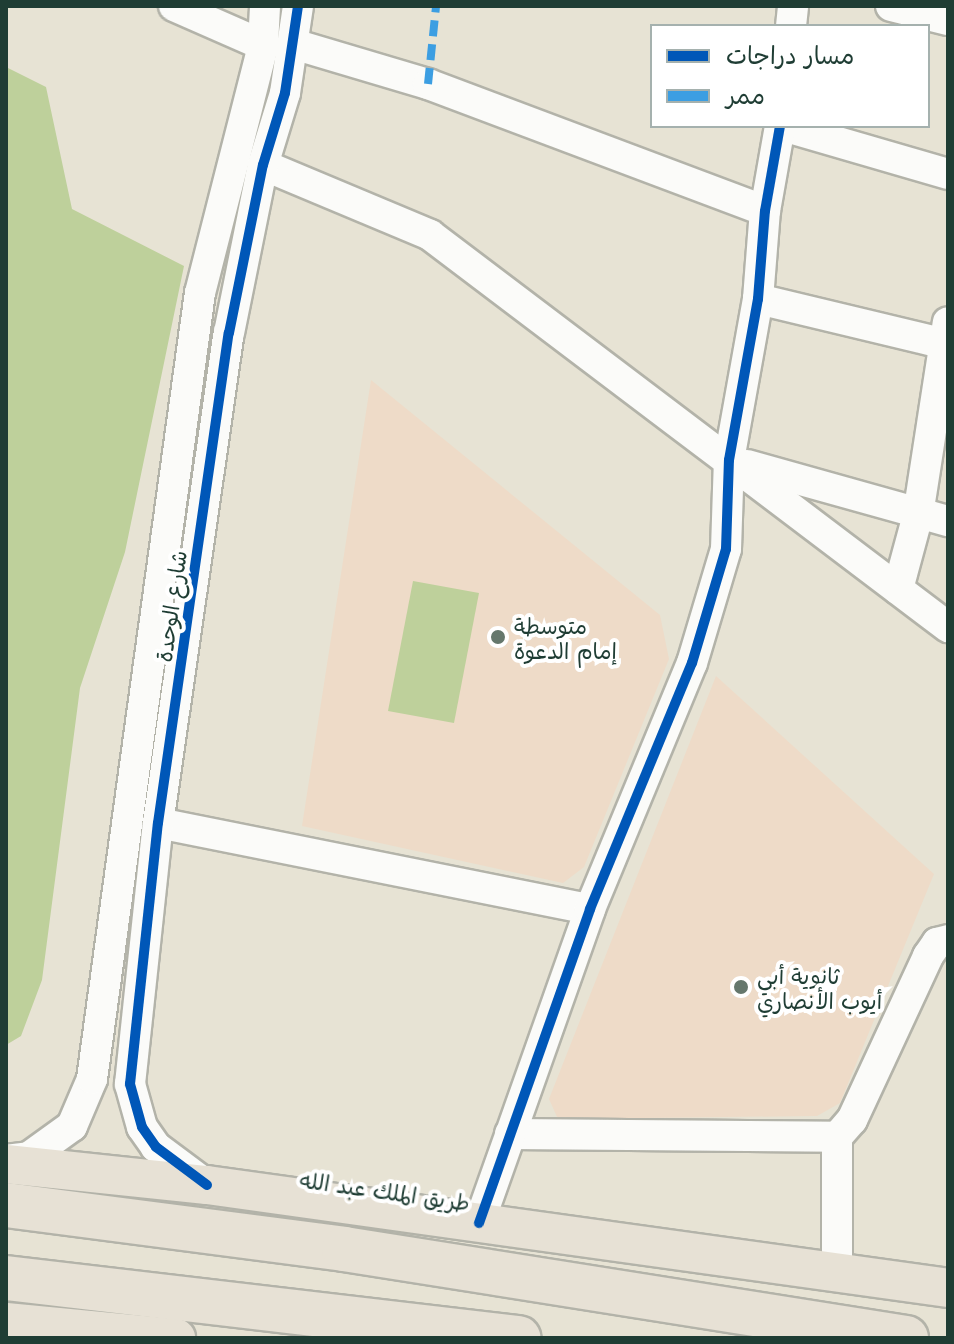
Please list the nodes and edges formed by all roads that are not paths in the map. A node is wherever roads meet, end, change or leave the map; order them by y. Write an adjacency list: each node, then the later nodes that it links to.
1 (174, 6): 7 (street)
2 (265, 6): 7 (street)
3 (298, 6): 6 (street, شارع الوحدة)
4 (891, 6): 5 (street)
5 (948, 20)
6 (293, 44): 10 (street, شارع الوحدة); 12 (street)
7 (263, 45): 25 (street)
8 (782, 128): 12 (street)
9 (789, 128): 11 (street)
10 (263, 165): 15 (street); 20 (street, شارع الوحدة)
11 (948, 174)
12 (765, 211): 13 (street)
13 (758, 299): 14 (street); 15 (street)
14 (946, 333): 16 (street)
15 (729, 460): 16 (street); 18 (street); 21 (street)
16 (918, 515): 17 (street); 18 (street)
17 (948, 521)
18 (898, 589): 19 (street)
19 (948, 627)
20 (158, 823): 21 (street); 26 (street, شارع الوحدة)
21 (590, 909): 23 (street)
22 (948, 940): 24 (street)
23 (510, 1134): 24 (street); 28 (street)
24 (837, 1137): 30 (street)
25 (6, 1162): 26 (main road, طريق الملك عبد الله)
26 (207, 1185): 28 (main road, طريق الملك عبد الله)
27 (17, 1205): 29 (highway)
28 (479, 1223): 30 (main road, طريق الملك عبد الله)
29 (344, 1249): 32 (main road); 38 (highway)
30 (837, 1273): 32 (main road, طريق الملك عبد الله)
31 (6, 1278): 34 (highway)
32 (948, 1291)
33 (6, 1322): 35 (main road)
34 (438, 1326): 36 (highway); 37 (highway)
35 (167, 1337)
36 (491, 1338)
37 (518, 1338)
38 (906, 1338)

